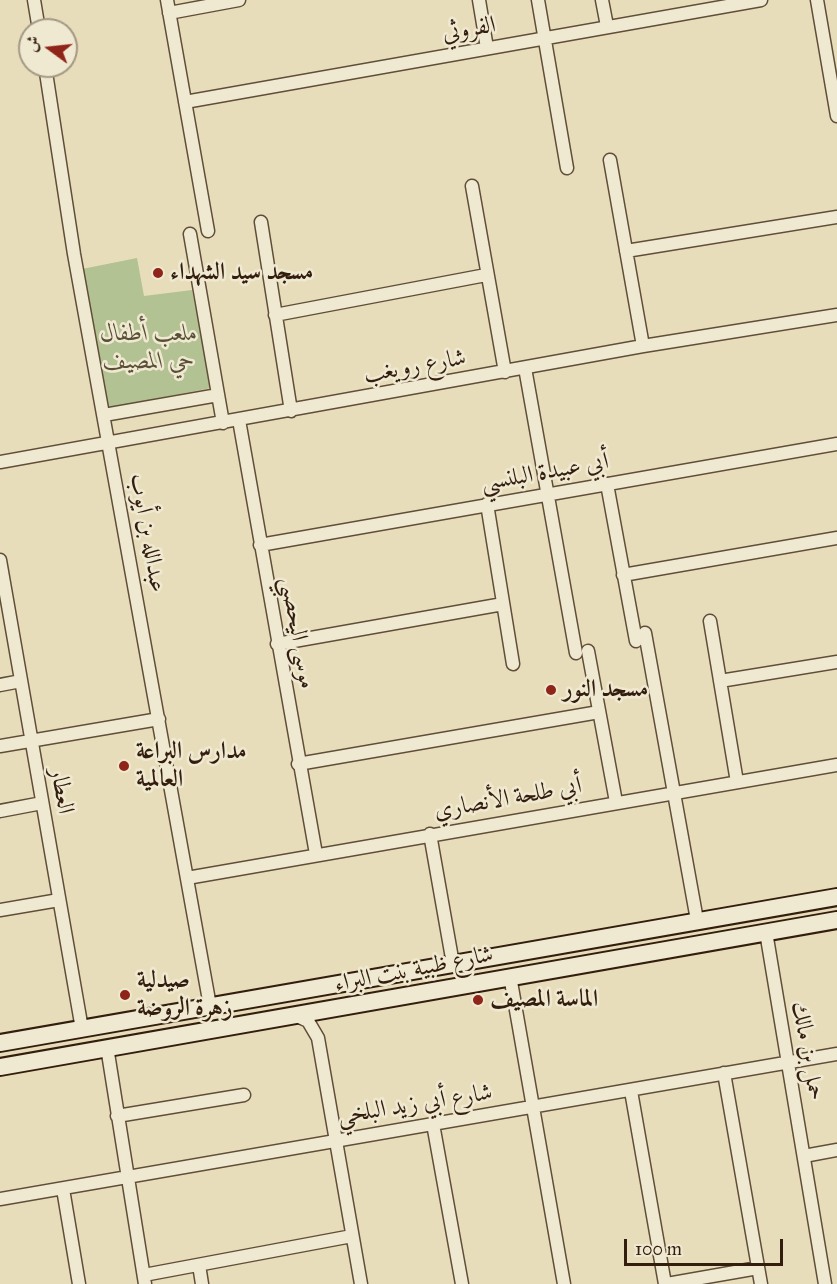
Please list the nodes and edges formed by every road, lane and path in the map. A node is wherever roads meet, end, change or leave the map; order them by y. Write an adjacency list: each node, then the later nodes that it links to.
1 (34, 0): 10 (street)
2 (167, 0): 9 (street)
3 (239, 0): 9 (street)
4 (479, 0): 13 (street)
5 (537, 0): 12 (street)
6 (602, 0): 11 (street)
7 (761, 0): 11 (street, الفروثي)
8 (817, 0): 16 (street)
9 (169, 13): 15 (street)
10 (37, 18)
11 (607, 26): 12 (street, الفروثي)
12 (545, 38): 13 (street, الفروثي); 18 (street)
13 (487, 48): 15 (street, الفروثي)
14 (47, 78): 33 (street, عبدالله بن أيوب)
15 (185, 102): 22 (street)
16 (837, 116)
17 (610, 160): 24 (street)
18 (567, 168)
19 (472, 186): 25 (street)
20 (837, 217): 24 (street)
21 (261, 222): 26 (street)
22 (208, 231)
23 (190, 234): 31 (street)
24 (626, 251): 28 (street)
25 (486, 275): 26 (street); 30 (street)
26 (275, 315): 32 (street)
27 (837, 315): 28 (street, شارع رويغب)
28 (643, 346): 29 (street, شارع رويغب)
29 (525, 368): 30 (street, شارع رويغب); 40 (street)
30 (505, 372): 32 (street, شارع رويغب)
31 (218, 396): 33 (street); 35 (street)
32 (291, 411): 34 (street, شارع رويغب)
33 (104, 415): 36 (street, عبدالله بن أيوب)
34 (239, 420): 35 (street, شارع رويغب); 43 (street, موسى اليحصبي)
35 (223, 423): 36 (street, شارع رويغب)
36 (110, 444): 38 (street, شارع رويغب); 56 (street, عبدالله بن أيوب)
37 (837, 444): 39 (street, أبي عبيدة البلنسي)
38 (0, 460)
39 (607, 483): 40 (street, أبي عبيدة البلنسي); 45 (street)
40 (548, 493): 41 (street, أبي عبيدة البلنسي); 55 (street)
41 (488, 504): 43 (street, أبي عبيدة البلنسي); 47 (street)
42 (837, 538): 45 (street)
43 (260, 545): 49 (street, موسى اليحصبي)
44 (0, 560): 46 (street, العطار)
45 (623, 575): 62 (street)
46 (2, 588): 52 (street, العطار)
47 (503, 604): 49 (street); 51 (street)
48 (710, 621): 53 (street)
49 (277, 644): 59 (street, موسى اليحصبي)
50 (837, 662): 53 (street)
51 (513, 664)
52 (21, 681): 54 (street); 57 (street, العطار)
53 (720, 681): 61 (street)
54 (0, 685)
55 (599, 712): 59 (street); 63 (street)
56 (159, 719): 57 (street); 68 (street, عبدالله بن أيوب)
57 (32, 741): 58 (street); 64 (street, العطار)
58 (0, 746)
59 (298, 764): 67 (street, موسى اليحصبي)
60 (837, 765): 61 (street, أبي طلحة الأنصاري)
61 (737, 782): 62 (street, أبي طلحة الأنصاري)
62 (674, 793): 63 (street, أبي طلحة الأنصاري); 72 (street)
63 (616, 802): 66 (street, أبي طلحة الأنصاري)
64 (42, 803): 65 (street); 70 (street, العطار)
65 (0, 810)
66 (430, 834): 67 (street, أبي طلحة الأنصاري); 75 (street)
67 (316, 854): 68 (street, أبي طلحة الأنصاري)
68 (187, 878): 77 (street, عبدالله بن أيوب)
69 (837, 897): 72 (street, شارع ظبية بنت البراء)
70 (59, 900): 71 (street); 80 (street, العطار)
71 (0, 910)
72 (697, 920): 75 (street, شارع ظبية بنت البراء)
73 (837, 920): 74 (street, شارع ظبية بنت البراء)
74 (766, 932): 76 (street, شارع ظبية بنت البراء); 85 (street, حمل بن مالك)
75 (453, 964): 77 (street, شارع ظبية بنت البراء)
76 (510, 976): 78 (street, شارع ظبية بنت البراء); 90 (street)
77 (210, 1006): 80 (street, شارع ظبية بنت البراء)
78 (332, 1010): 79 (street, شارع ظبية بنت البراء); 81 (street)
79 (297, 1016): 81 (street); 83 (street, شارع ظبية بنت البراء)
80 (82, 1029): 82 (street, شارع ظبية بنت البراء)
81 (318, 1038): 93 (street)
82 (0, 1043)
83 (106, 1047): 86 (street, شارع ظبية بنت البراء); 91 (street)
84 (837, 1054): 85 (street, شارع أبي زيد البلخي)
85 (788, 1062): 87 (street, شارع أبي زيد البلخي); 95 (street, حمل بن مالك)
86 (0, 1067)
87 (724, 1073): 88 (street, شارع أبي زيد البلخي); 101 (street)
88 (631, 1090): 90 (street, شارع أبي زيد البلخي); 108 (street)
89 (244, 1095): 91 (street)
90 (532, 1107): 92 (street, شارع أبي زيد البلخي); 107 (street)
91 (117, 1116): 96 (street)
92 (433, 1124): 93 (street, شارع أبي زيد البلخي); 106 (street)
93 (336, 1139): 96 (street, شارع أبي زيد البلخي); 99 (street)
94 (837, 1150): 95 (street)
95 (804, 1156): 110 (street, حمل بن مالك)
96 (127, 1176): 97 (street, شارع أبي زيد البلخي); 102 (street)
97 (63, 1189): 98 (street, شارع أبي زيد البلخي); 103 (street)
98 (0, 1199)
99 (352, 1236): 100 (street); 105 (street)
100 (199, 1265): 102 (street); 104 (street)
101 (758, 1268): 108 (street); 109 (street)
102 (145, 1279)
103 (79, 1284)
104 (202, 1284)
105 (360, 1284)
106 (462, 1284)
107 (564, 1284)
108 (666, 1284)
109 (761, 1284)
110 (825, 1284)

